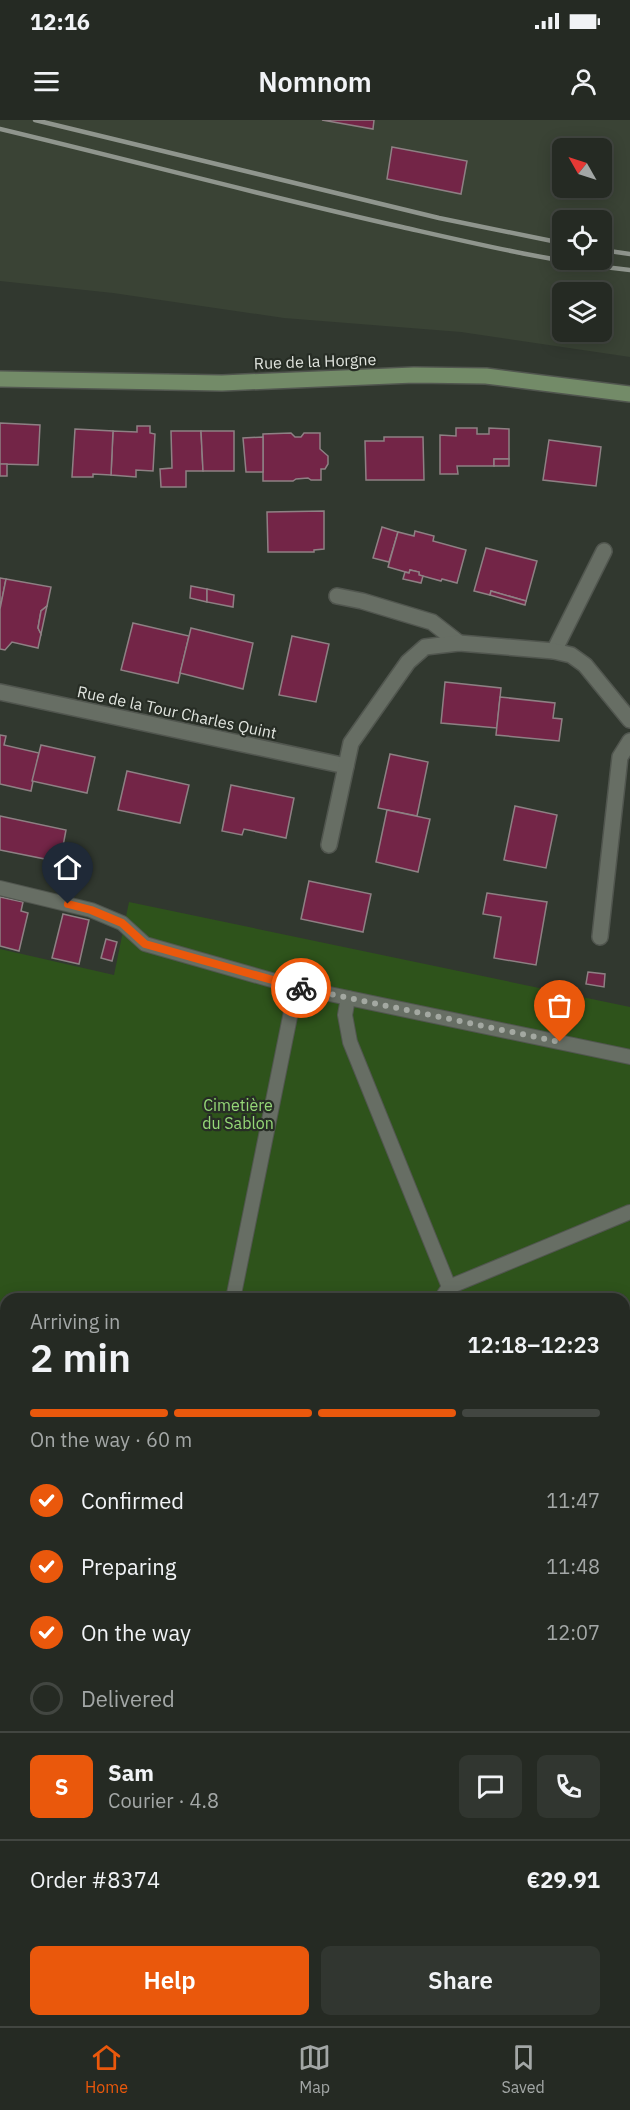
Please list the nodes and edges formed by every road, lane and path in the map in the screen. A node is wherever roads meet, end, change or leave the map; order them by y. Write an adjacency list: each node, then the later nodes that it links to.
1 (0, 379): 2 (street, Rue de la Horgne)
2 (630, 394)
3 (604, 550): 6 (street)
4 (337, 596): 5 (street)
5 (459, 643): 6 (street); 10 (street)
6 (554, 651): 8 (street)
7 (0, 692): 10 (street, Rue de la Tour Charles Quint)
8 (630, 720)
9 (630, 741): 13 (street)
10 (346, 766): 11 (street)
11 (329, 845)
12 (0, 888): 14 (lane)
13 (600, 937)
14 (296, 987): 15 (lane); 19 (lane)
15 (348, 998): 16 (lane); 18 (lane)
16 (630, 1057)
17 (630, 1212): 18 (lane)
18 (449, 1287): 20 (lane)
19 (234, 1293)
20 (445, 1293)

